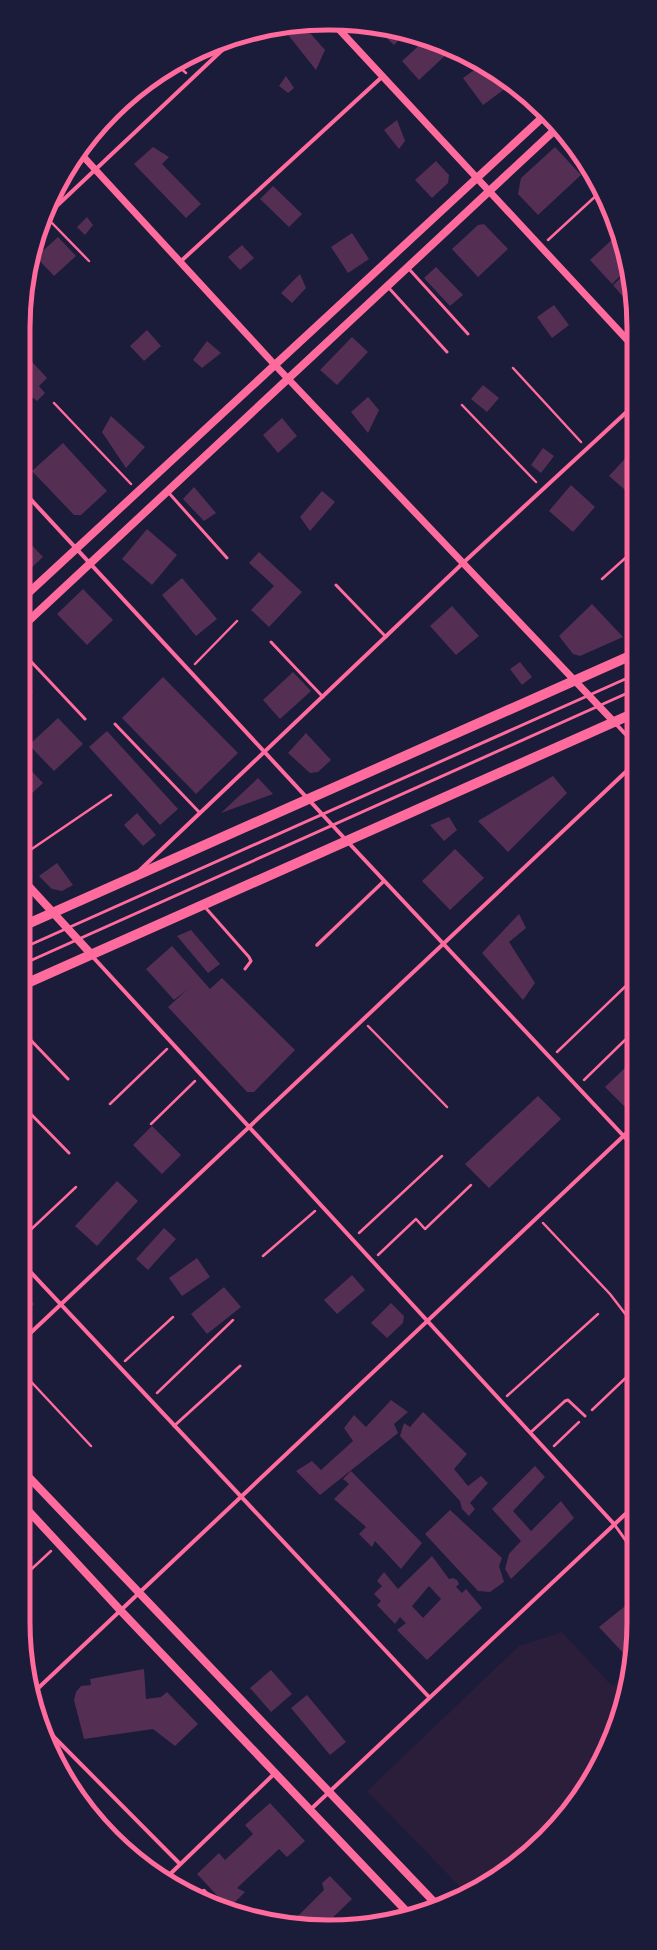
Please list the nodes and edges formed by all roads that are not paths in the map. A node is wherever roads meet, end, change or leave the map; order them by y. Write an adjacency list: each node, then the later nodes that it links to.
1 (340, 31): 3 (street)
2 (223, 50): 7 (street)
3 (383, 76): 8 (street); 11 (street)
4 (541, 118): 8 (main road)
5 (553, 132): 9 (main road)
6 (84, 158): 7 (street)
7 (96, 171): 10 (street); 11 (street)
8 (477, 178): 9 (street); 17 (main road)
9 (489, 191): 12 (main road); 15 (street)
10 (56, 208)
11 (180, 262): 17 (street)
12 (408, 267): 13 (main road); 14 (lane)
13 (387, 286): 16 (lane); 18 (main road)
14 (468, 334)
15 (627, 340)
16 (447, 352)
17 (274, 364): 18 (street); 22 (main road)
18 (288, 379): 20 (main road); 24 (street)
19 (627, 412): 24 (street)
20 (167, 492): 23 (lane); 25 (main road)
21 (30, 499): 22 (street)
22 (76, 548): 25 (street); 27 (main road)
23 (227, 558)
24 (463, 563): 29 (street); 34 (street)
25 (90, 564): 28 (main road); 44 (street)
26 (336, 585): 29 (lane)
27 (30, 591)
28 (30, 620)
29 (386, 637): 37 (street)
30 (271, 642): 37 (lane)
31 (627, 657): 34 (main road)
32 (30, 660): 40 (lane)
33 (627, 678): 36 (lane)
34 (575, 680): 36 (street); 46 (main road)
35 (627, 692): 38 (lane)
36 (589, 695): 38 (street); 48 (lane)
37 (323, 697): 44 (street)
38 (600, 706): 41 (street); 49 (lane)
39 (627, 717): 41 (main road)
40 (85, 719)
41 (615, 723): 43 (street); 50 (main road)
42 (115, 724): 47 (lane)
43 (627, 736)
44 (265, 752): 46 (street); 47 (street)
45 (627, 771): 59 (street)
46 (308, 799): 48 (street); 51 (main road)
47 (200, 813): 51 (street)
48 (322, 814): 49 (street); 57 (lane)
49 (333, 826): 50 (street); 58 (lane)
50 (346, 840): 52 (street); 54 (main road)
51 (135, 875): 55 (main road)
52 (384, 881): 59 (street); 61 (street)
53 (30, 887): 55 (main road)
54 (203, 906): 62 (main road); 64 (lane)
55 (53, 912): 56 (main road); 57 (main road)
56 (30, 923)
57 (67, 928): 58 (main road); 60 (lane)
58 (78, 940): 62 (main road); 63 (lane)
59 (443, 944): 69 (street); 71 (street)
60 (30, 945)
61 (317, 945)
62 (92, 956): 65 (main road); 69 (street)
63 (30, 961)
64 (246, 969)
65 (30, 983)
66 (30, 1039): 67 (lane)
67 (68, 1079)
68 (30, 1113): 73 (lane)
69 (249, 1127): 75 (street); 76 (street)
70 (627, 1132): 71 (street)
71 (623, 1136): 72 (street); 76 (street)
72 (627, 1140)
73 (69, 1153)
74 (30, 1272): 75 (street)
75 (61, 1305): 77 (street); 80 (street)
76 (428, 1321): 81 (street); 83 (street)
77 (30, 1334)
78 (240, 1366): 80 (lane)
79 (585, 1416): 81 (lane)
80 (174, 1426): 83 (street)
81 (532, 1432): 86 (street)
82 (30, 1478): 88 (main road)
83 (242, 1497): 88 (street); 91 (street)
84 (627, 1512): 86 (street)
85 (30, 1513): 89 (main road)
86 (614, 1524): 87 (lane); 91 (street)
87 (627, 1542)
88 (140, 1594): 89 (street); 94 (main road)
89 (121, 1611): 90 (street); 93 (main road)
90 (38, 1688)
91 (429, 1697): 94 (street)
92 (53, 1736): 96 (street)
93 (275, 1773): 95 (main road); 96 (street)
94 (329, 1792): 95 (street); 98 (main road)
95 (310, 1810): 99 (main road)
96 (180, 1864): 97 (street)
97 (170, 1874)
98 (433, 1901)
99 (405, 1910)

